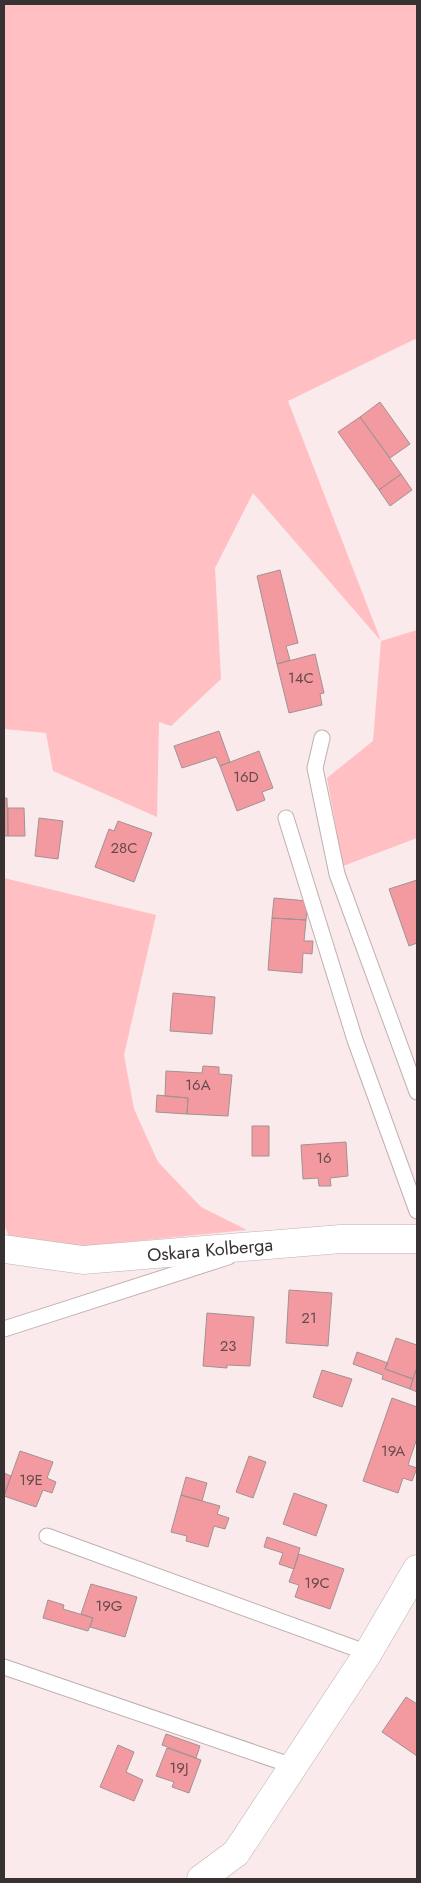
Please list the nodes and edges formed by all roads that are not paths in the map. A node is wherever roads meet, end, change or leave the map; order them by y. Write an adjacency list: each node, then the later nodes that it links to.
1 (322, 738): 3 (lane)
2 (286, 818): 4 (lane)
3 (417, 1092)
4 (417, 1211)
5 (417, 1239): 6 (street, Oskara Kolberga)
6 (265, 1245): 7 (street, Oskara Kolberga); 8 (lane)
7 (4, 1249)
8 (4, 1329)
9 (48, 1536): 11 (lane)
10 (417, 1569): 11 (street)
11 (368, 1653): 13 (street)
12 (4, 1667): 13 (lane)
13 (293, 1766): 14 (street)
14 (201, 1879)

